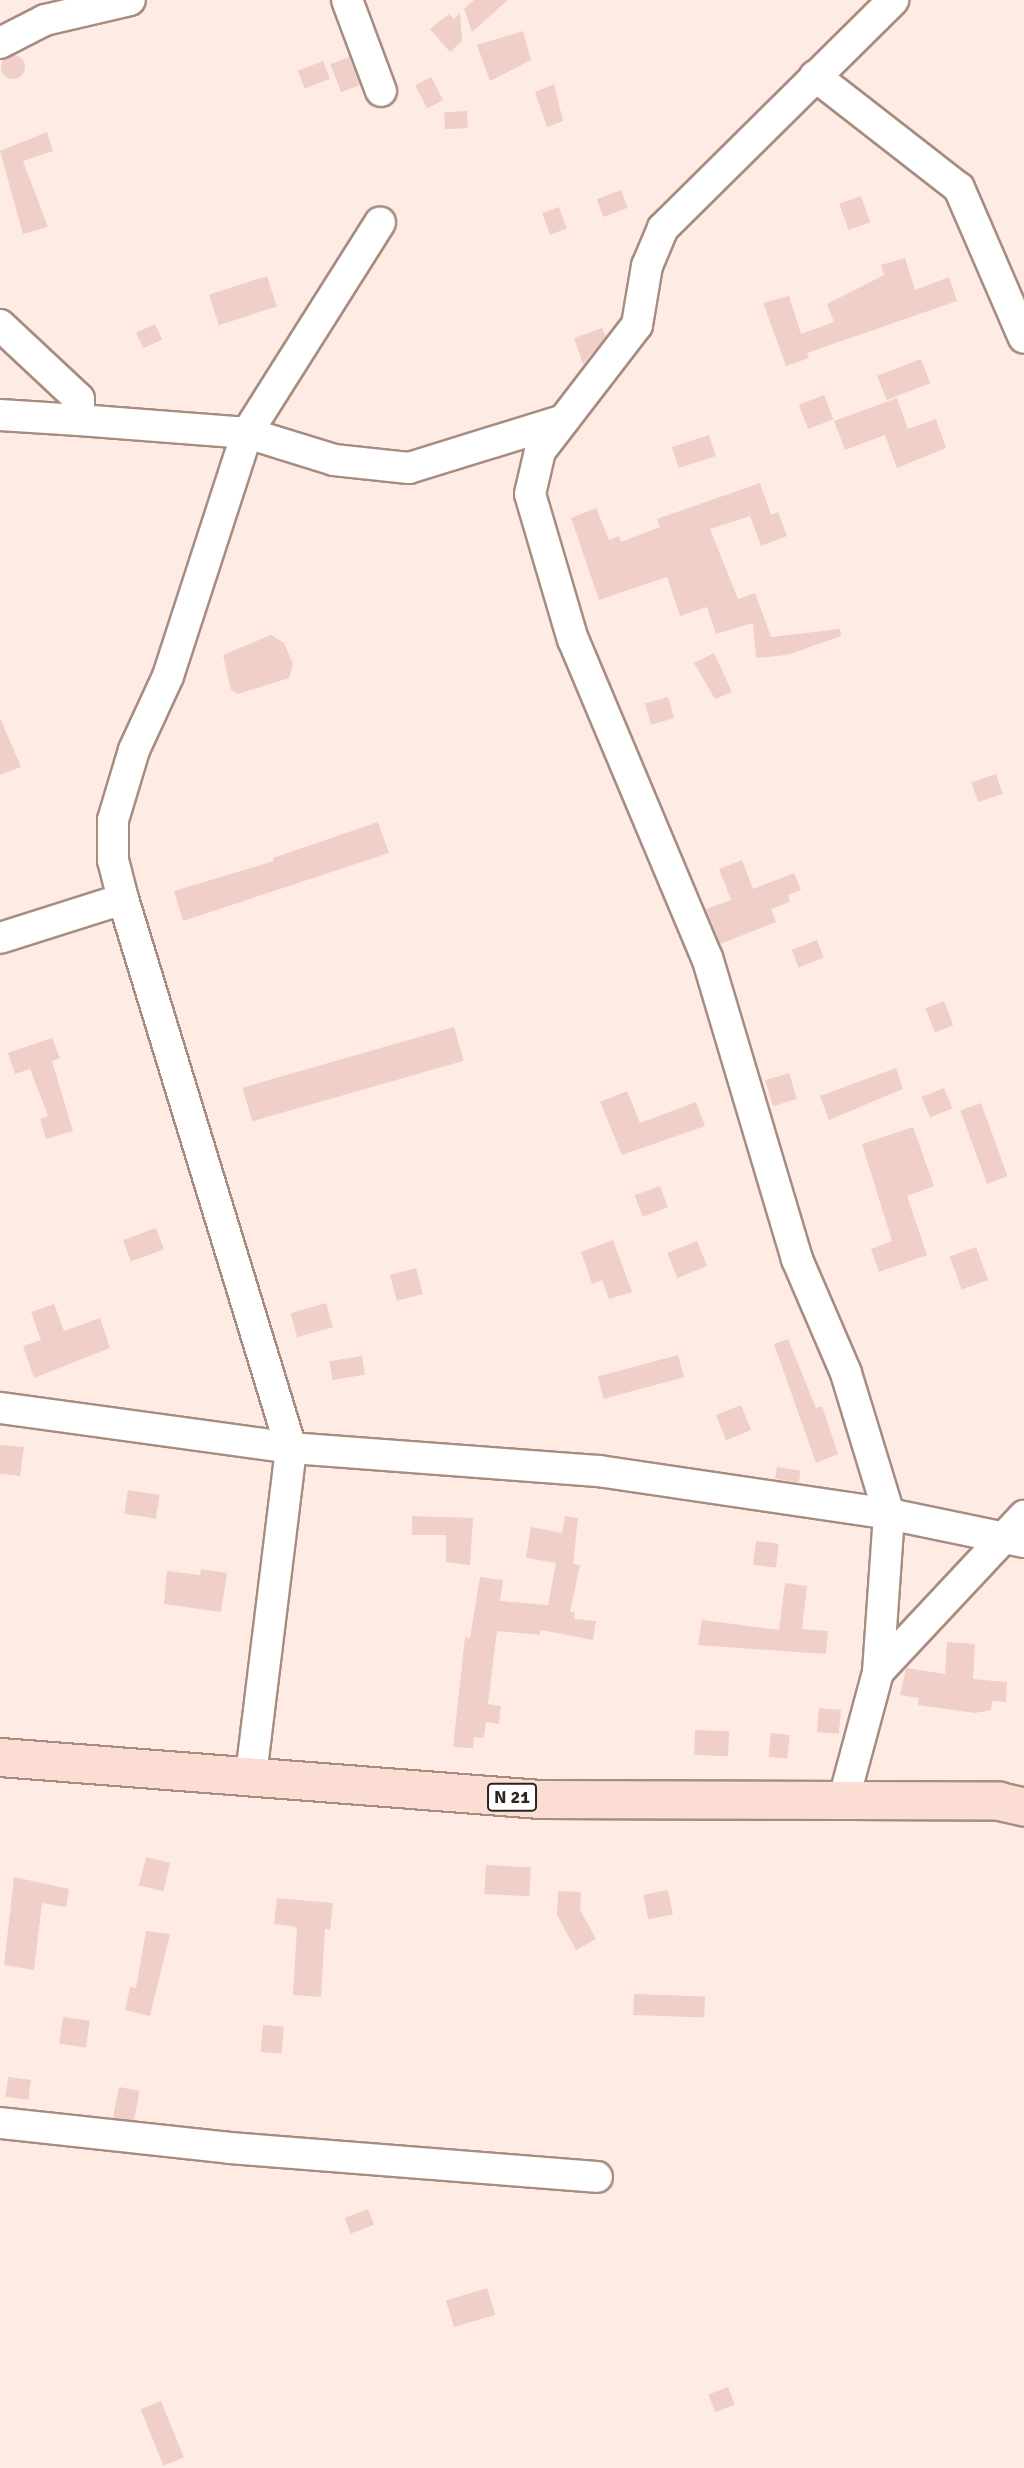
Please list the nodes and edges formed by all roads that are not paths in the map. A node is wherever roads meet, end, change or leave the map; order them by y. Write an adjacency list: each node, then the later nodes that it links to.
1 (130, 0): 4 (street)
2 (347, 0): 6 (street)
3 (893, 0): 5 (street)
4 (0, 43)
5 (815, 76): 9 (street); 12 (street)
6 (381, 91)
7 (380, 223): 13 (street)
8 (0, 325): 11 (street)
9 (1024, 338)
10 (0, 415): 11 (street)
11 (79, 420): 13 (street)
12 (564, 420): 13 (street); 18 (street)
13 (247, 433): 14 (street)
14 (123, 899): 15 (street); 17 (street)
15 (0, 938)
16 (0, 1408): 17 (street)
17 (291, 1448): 18 (street); 23 (street)
18 (889, 1514): 20 (street); 21 (street)
19 (1024, 1516): 20 (street)
20 (1014, 1541): 21 (street)
21 (878, 1672): 24 (street)
22 (0, 1757): 23 (main road, N 21)
23 (251, 1775): 24 (main road, N 21)
24 (843, 1802): 25 (main road, N 21)
25 (1024, 1807)
26 (0, 2123): 27 (street)
27 (597, 2177)

